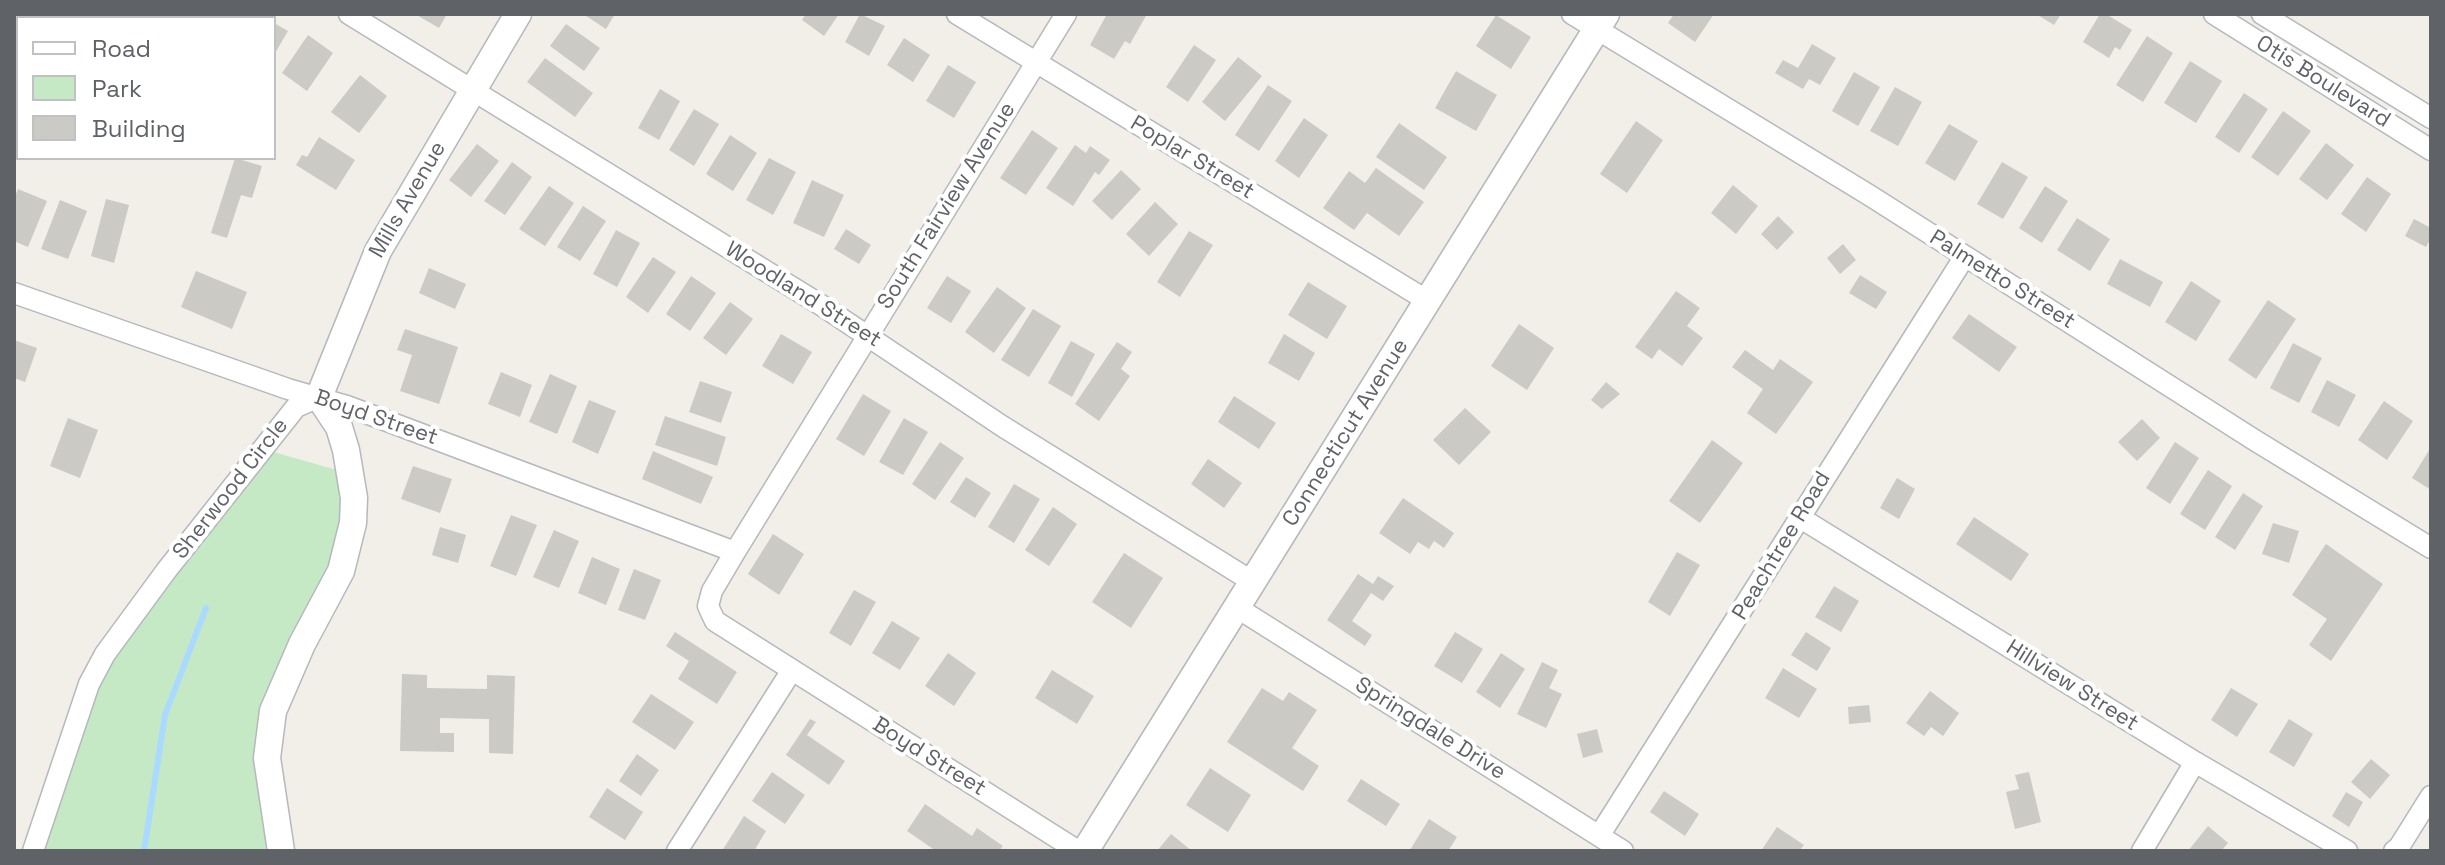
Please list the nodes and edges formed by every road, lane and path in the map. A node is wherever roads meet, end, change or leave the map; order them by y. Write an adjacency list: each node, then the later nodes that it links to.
1 (349, 14): 10 (street, Woodland Street)
2 (518, 14): 10 (street, Mills Avenue)
3 (957, 14): 9 (street, Poplar Street)
4 (1066, 14): 9 (street, South Fairview Avenue)
5 (1572, 14): 8 (street, Palmetto Street)
6 (2214, 14): 12 (street, Otis Boulevard)
7 (2262, 14): 11 (street, Otis Boulevard)
8 (1601, 22): 13 (street, Palmetto Street); 15 (street, Connecticut Avenue)
9 (1035, 63): 15 (street, Poplar Street); 16 (street, South Fairview Avenue)
10 (472, 90): 16 (street, Woodland Street); 17 (street, Mills Avenue)
11 (2431, 118)
12 (2431, 150)
13 (1965, 256): 18 (street, Peachtree Road); 19 (street, Palmetto Street)
14 (14, 293): 17 (street, Boyd Street)
15 (1428, 301): 21 (street, Connecticut Avenue)
16 (867, 335): 20 (street, South Fairview Avenue); 21 (street, Woodland Street)
17 (319, 397): 20 (street, Boyd Street); 28 (street, Sherwood Circle); 29 (street)
18 (1799, 517): 25 (street, Hillview Street); 27 (street, Peachtree Road)
19 (2431, 548)
20 (735, 552): 22 (street, South Fairview Avenue)
21 (1253, 582): 23 (street, Connecticut Avenue)
22 (708, 604): 24 (street, Boyd Street)
23 (1236, 607): 27 (street, Springdale Drive); 32 (street, Connecticut Avenue)
24 (792, 670): 30 (street); 31 (street, Boyd Street)
25 (2195, 762): 34 (street); 35 (street, Hillview Street)
26 (2431, 796): 36 (street)
27 (1599, 836): 33 (street, Springdale Drive)
28 (33, 851)
29 (281, 851)
30 (677, 851)
31 (1078, 851)
32 (1085, 851)
33 (1623, 851)
34 (2142, 851)
35 (2347, 851)
36 (2394, 851)

